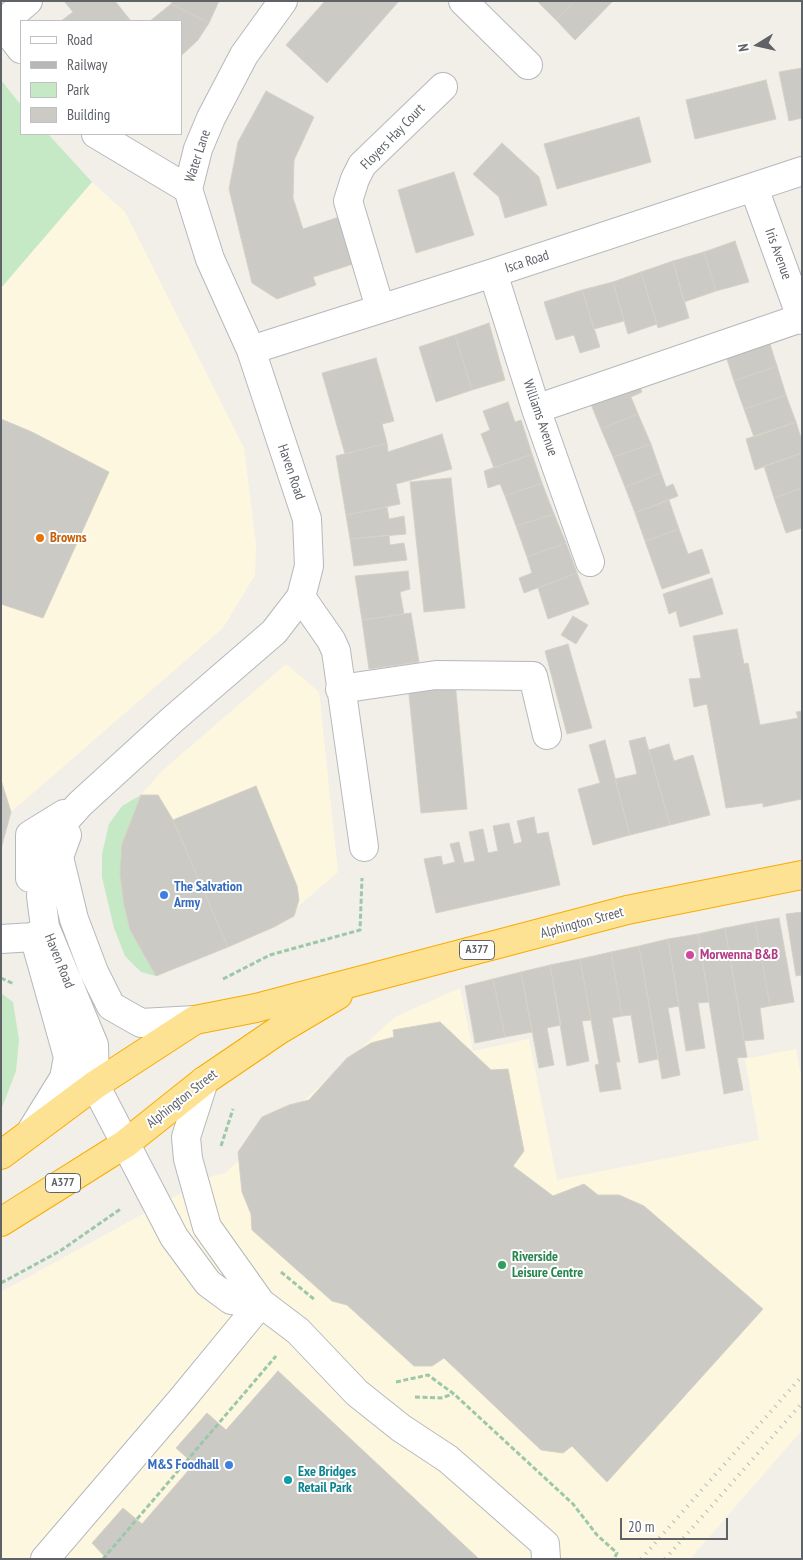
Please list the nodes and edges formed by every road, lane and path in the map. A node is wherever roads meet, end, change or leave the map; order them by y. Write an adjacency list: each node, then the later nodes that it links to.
1 (28, 1): 4 (street)
2 (283, 1): 11 (street, Water Lane)
3 (463, 1): 6 (street)
4 (1, 24): 5 (street)
5 (20, 48)
6 (528, 65)
7 (443, 87): 13 (street, Floyers Hay Court)
8 (98, 135): 11 (street)
9 (802, 171): 10 (street, Isca Road)
10 (754, 188): 12 (street, Isca Road); 14 (street, Iris Avenue)
11 (188, 189): 15 (street, Water Lane)
12 (493, 273): 13 (street, Isca Road); 16 (street, Williams Avenue)
13 (380, 308): 15 (street, Isca Road)
14 (801, 319): 16 (street)
15 (250, 350): 18 (street, Haven Road)
16 (536, 409): 17 (street, Williams Avenue)
17 (590, 562)
18 (301, 597): 19 (street); 21 (street, Haven Road)
19 (340, 689): 20 (street); 22 (street)
20 (547, 735)
21 (80, 804): 24 (street, Haven Road); 30 (street, Haven Road); 33 (street, Haven Road)
22 (364, 847): 28 (path)
23 (802, 875): 27 (highway, Alphington Street / A377)
24 (34, 937): 25 (street); 31 (street, Haven Road)
25 (1, 940)
26 (1, 978): 29 (path)
27 (365, 979): 30 (highway, Alphington Street / A377); 32 (highway, Alphington Street / A377)
28 (219, 982)
29 (17, 988)
30 (195, 1020): 33 (highway, Alphington Street / A377)
31 (68, 1057): 33 (street, Haven Road); 35 (street, Haven Road)
32 (204, 1081): 36 (highway, Alphington Street / A377); 43 (street)
33 (95, 1085): 35 (highway, Alphington Street / A377); 36 (street)
34 (233, 1109): 37 (path)
35 (28, 1136): 38 (highway, Alphington Street / A377)
36 (125, 1144): 40 (highway, Alphington Street / A377); 43 (street)
37 (220, 1150)
38 (1, 1155)
39 (128, 1204): 42 (path)
40 (1, 1222)
41 (277, 1268): 44 (path)
42 (1, 1283)
43 (261, 1302): 44 (street); 47 (street)
44 (298, 1331): 46 (street); 48 (path)
45 (394, 1382): 49 (path)
46 (545, 1552)
47 (45, 1559)
48 (103, 1559)
49 (614, 1559)

